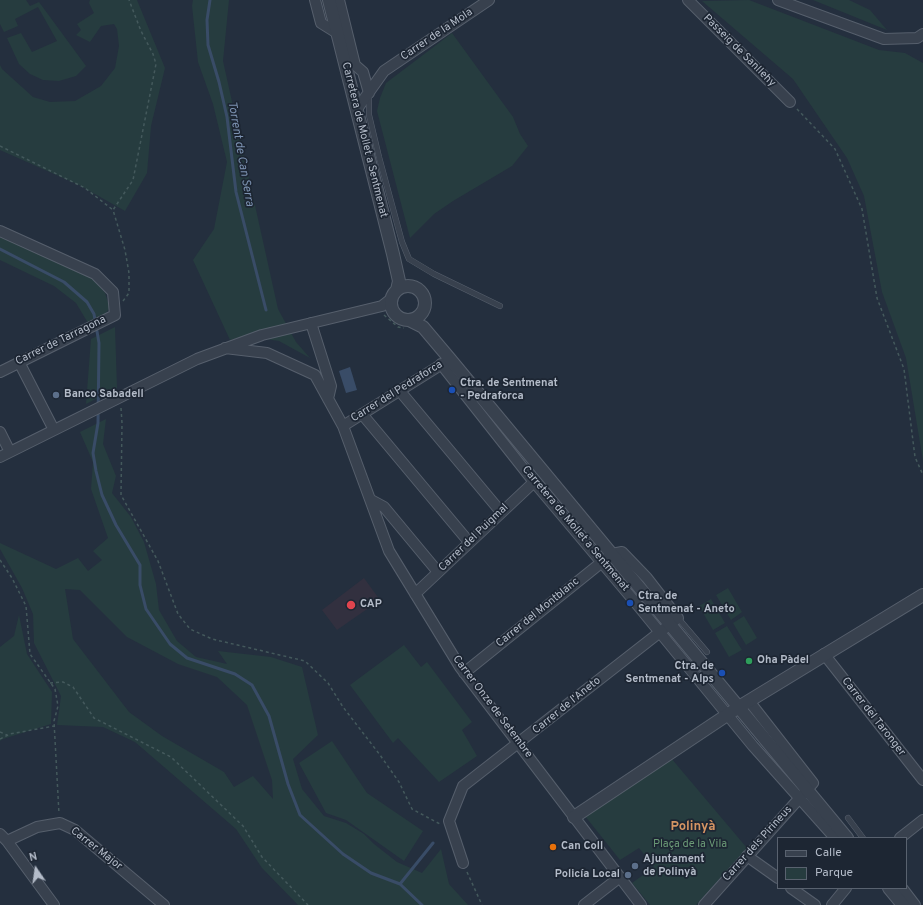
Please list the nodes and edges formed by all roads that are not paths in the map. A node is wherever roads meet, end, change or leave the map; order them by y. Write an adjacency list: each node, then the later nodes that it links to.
1 (316, 0): 7 (street)
2 (329, 0): 7 (street, Carretera de Mollet a Sentmenat)
3 (339, 0): 10 (street)
4 (489, 0): 9 (street, Carrer de la Mola)
5 (688, 0): 13 (street, Passeig de Sanllehy)
6 (778, 0): 8 (street)
7 (337, 33): 11 (street, Carretera de Mollet a Sentmenat)
8 (923, 34)
9 (384, 71): 10 (street); 12 (street, Carrer de la Mola)
10 (363, 72): 11 (street); 12 (street)
11 (347, 73): 14 (street, Carretera de Mollet a Sentmenat)
12 (368, 93): 14 (street, Carrer de la Mola); 17 (lane)
13 (790, 102)
14 (357, 110): 16 (street, Carretera de Mollet a Sentmenat)
15 (0, 231): 24 (street, Carrer de Tarragona)
16 (394, 295): 18 (street); 19 (street, Carretera de Mollet a Sentmenat); 20 (street)
17 (500, 306)
18 (422, 314): 19 (street); 21 (street)
19 (411, 321): 21 (street, Carretera de Mollet a Sentmenat)
20 (311, 323): 22 (street); 27 (street)
21 (423, 327): 23 (street, Carretera de Mollet a Sentmenat)
22 (225, 348): 27 (street, Carrer Onze de Setembre); 30 (street)
23 (445, 361): 26 (street, Carrer del Pedraforca); 34 (street, Carretera de Mollet a Sentmenat); 38 (street, Carretera de Mollet a Sentmenat)
24 (19, 362): 25 (street, Carrer de Tarragona); 30 (street)
25 (0, 372)
26 (399, 390): 28 (street, Carrer del Pedraforca); 36 (street)
27 (328, 399): 29 (street, Carrer Onze de Setembre)
28 (362, 414): 29 (street, Carrer del Pedraforca); 37 (street)
29 (343, 426): 35 (street, Carrer Onze de Setembre)
30 (54, 430): 32 (street)
31 (0, 432): 32 (street)
32 (10, 452): 33 (street)
33 (0, 457)
34 (534, 482): 36 (street, Carrer del Puigmal); 39 (street, Carretera de Mollet a Sentmenat)
35 (371, 500): 40 (street); 41 (street, Carrer Onze de Setembre)
36 (501, 512): 37 (street, Carrer del Puigmal)
37 (469, 542): 40 (street, Carrer del Puigmal)
38 (612, 554): 39 (street, Carrer del Montblanc); 43 (street, Carretera de Mollet a Sentmenat)
39 (602, 562): 44 (street, Carretera de Mollet a Sentmenat); 47 (street, Carrer del Montblanc)
40 (438, 572): 41 (street, Carrer del Puigmal)
41 (415, 594): 47 (street, Carrer Onze de Setembre)
42 (923, 595): 46 (street)
43 (674, 621): 44 (street, Carrer de l'Aneto); 45 (lane); 48 (street, Carretera de Mollet a Sentmenat)
44 (660, 632): 49 (street, Carretera de Mollet a Sentmenat); 50 (street, Carrer de l'Aneto)
45 (707, 652)
46 (824, 654): 48 (street); 51 (street, Carrer del Taronger)
47 (464, 673): 50 (street, Carrer Onze de Setembre)
48 (744, 704): 49 (street); 52 (street, Carretera de Mollet a Sentmenat)
49 (728, 715): 52 (street, Carretera de Mollet a Sentmenat); 53 (street)
50 (519, 744): 53 (street, Carrer Onze de Setembre); 62 (street, Carrer de l'Aneto)
51 (923, 780)
52 (806, 790): 56 (street, Carretera de Mollet a Sentmenat); 57 (street, Carretera de Mollet a Sentmenat); 61 (street, Carrer dels Pirineus)
53 (574, 817): 63 (street, Carrer Onze de Setembre)
54 (848, 818): 58 (lane)
55 (923, 820): 59 (street)
56 (834, 837)
57 (846, 837)
58 (862, 837)
59 (901, 837)
60 (4, 838): 70 (street); 71 (street, Carrer Major)
61 (747, 856): 64 (street); 69 (street, Carrer dels Pirineus)
62 (463, 863)
63 (620, 877): 72 (street); 73 (street, Carrer Onze de Setembre)
64 (777, 877)
65 (793, 889): 74 (street)
66 (845, 889): 75 (street)
67 (890, 889): 76 (street)
68 (903, 889): 77 (street)
69 (708, 903)
70 (54, 905)
71 (164, 905)
72 (584, 905)
73 (641, 905)
74 (814, 905)
75 (832, 905)
76 (903, 905)
77 (915, 905)

